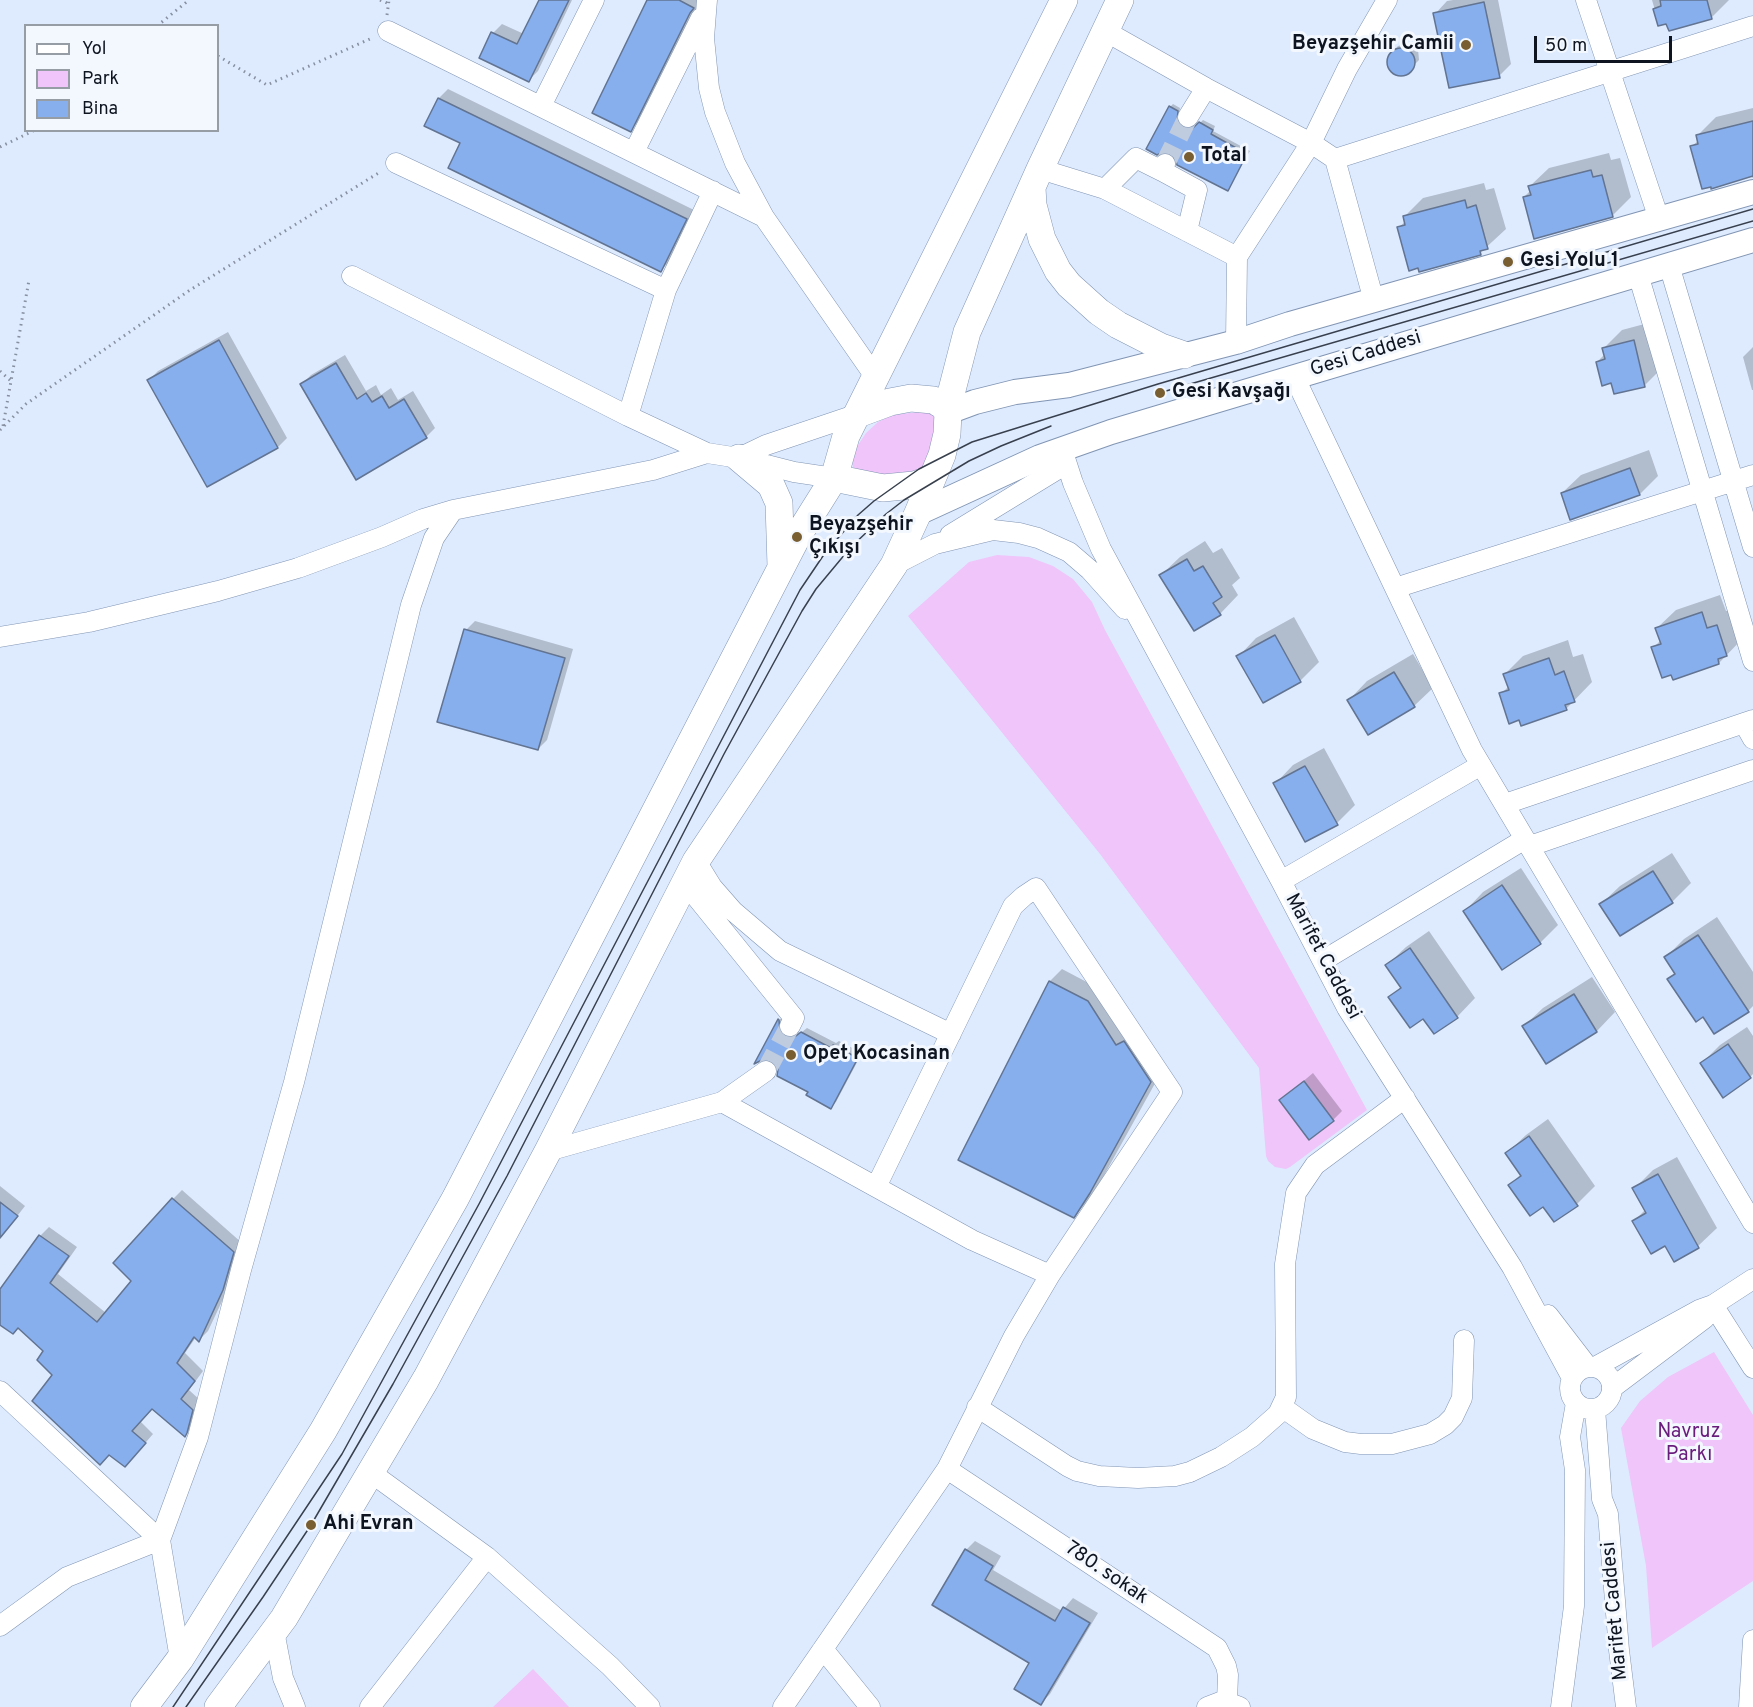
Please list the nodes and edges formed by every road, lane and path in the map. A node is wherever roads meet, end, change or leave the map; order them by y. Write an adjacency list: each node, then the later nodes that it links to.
1 (189, 0): 10 (path)
2 (380, 0): 3 (path)
3 (389, 0)
4 (594, 0): 17 (street)
5 (1064, 0): 44 (highway)
6 (1120, 0): 13 (highway)
7 (1387, 0): 20 (street)
8 (1586, 0): 15 (street)
9 (706, 4): 22 (street); 29 (street)
10 (159, 24)
11 (1753, 26): 15 (street)
12 (387, 31): 14 (path); 17 (street)
13 (1105, 31): 16 (street); 25 (highway)
14 (219, 57)
15 (1610, 72): 23 (street); 30 (street)
16 (1206, 88): 18 (street); 20 (street)
17 (541, 106): 22 (street)
18 (1188, 117)
19 (31, 132): 21 (path)
20 (1311, 144): 23 (street); 33 (street)
21 (0, 147)
22 (634, 152): 27 (street)
23 (1335, 159): 39 (street)
24 (396, 163): 38 (street); 49 (path)
25 (1036, 178): 26 (street); 41 (highway); 46 (highway)
26 (1105, 189): 31 (street); 31 (street)
27 (713, 191): 29 (street); 38 (street)
28 (1753, 192): 30 (main road)
29 (764, 217): 44 (street)
30 (1659, 219): 39 (main road)
31 (1187, 231): 33 (street)
32 (1753, 240): 34 (main road, Gesi Caddesi)
33 (1237, 257): 40 (street)
34 (1669, 265): 35 (main road, Gesi Caddesi); 56 (street)
35 (1638, 274): 43 (main road, Gesi Caddesi); 57 (street)
36 (352, 276): 48 (street)
37 (29, 280): 45 (path)
38 (666, 290): 48 (street)
39 (1374, 300): 40 (main road)
40 (1236, 342): 41 (main road)
41 (1184, 355): 46 (main road)
42 (0, 371): 45 (path)
43 (1294, 376): 51 (main road, Gesi Caddesi); 64 (street)
44 (876, 378): 47 (highway)
45 (11, 381): 49 (path)
46 (949, 403): 47 (highway); 55 (highway)
47 (858, 414): 52 (street); 54 (highway)
48 (628, 416): 50 (street)
49 (2, 428)
50 (707, 453): 52 (street); 58 (street)
51 (1064, 456): 59 (main road, Gesi Caddesi); 60 (street); 65 (street)
52 (739, 458): 54 (street); 63 (highway)
53 (1753, 475): 56 (street)
54 (834, 478): 55 (highway); 63 (highway)
55 (932, 479): 59 (highway)
56 (1733, 481): 57 (street); 61 (street)
57 (1702, 491): 64 (street); 67 (street)
58 (453, 510): 66 (street); 98 (street)
59 (918, 513): 62 (highway)
60 (935, 544): 62 (street); 65 (street)
61 (1753, 547)
62 (894, 565): 73 (highway)
63 (781, 569): 104 (highway)
64 (1395, 588): 69 (street)
65 (1148, 636): 74 (street, Marifet Caddesi)
66 (0, 638)
67 (1753, 661)
68 (1750, 727): 71 (street)
69 (1481, 765): 71 (street); 74 (street)
70 (1753, 770): 72 (street)
71 (1505, 804): 72 (street)
72 (1528, 843): 75 (street); 83 (street)
73 (690, 872): 76 (street); 77 (street); 81 (highway)
74 (1281, 880): 75 (street, Marifet Caddesi)
75 (1324, 960): 79 (street, Marifet Caddesi)
76 (790, 1026)
77 (951, 1034): 82 (street); 85 (street)
78 (766, 1071): 80 (street)
79 (1405, 1098): 84 (street, Marifet Caddesi); 95 (street)
80 (722, 1102): 81 (street); 82 (street)
81 (548, 1151): 97 (highway)
82 (876, 1187): 85 (street)
83 (1753, 1223)
84 (1512, 1267): 89 (street); 91 (street)
85 (1050, 1275): 94 (street)
86 (1753, 1280): 87 (street)
87 (1713, 1305): 89 (street); 90 (street); 93 (street)
88 (1464, 1340): 95 (street)
89 (1592, 1367): 91 (street); 93 (street)
90 (1753, 1368)
91 (1572, 1378): 93 (street)
92 (0, 1390): 98 (street)
93 (1596, 1402): 114 (street); 115 (street, Marifet Caddesi)
94 (977, 1407): 95 (street); 96 (street)
95 (1282, 1407)
96 (947, 1468): 103 (street); 106 (street, 780. sokak)
97 (370, 1472): 99 (street); 101 (highway)
98 (160, 1540): 100 (street); 104 (street)
99 (487, 1557): 109 (street); 110 (street)
100 (0, 1626)
101 (274, 1631): 105 (highway); 108 (street)
102 (1753, 1640): 116 (street)
103 (823, 1649): 111 (street); 112 (street)
104 (180, 1659): 107 (highway)
105 (226, 1705)
106 (1234, 1705): 113 (street, 780. sokak)
107 (144, 1707)
108 (295, 1707)
109 (370, 1707)
110 (650, 1707)
111 (783, 1707)
112 (870, 1707)
113 (1207, 1707)
114 (1561, 1707)
115 (1626, 1707)
116 (1749, 1707)

